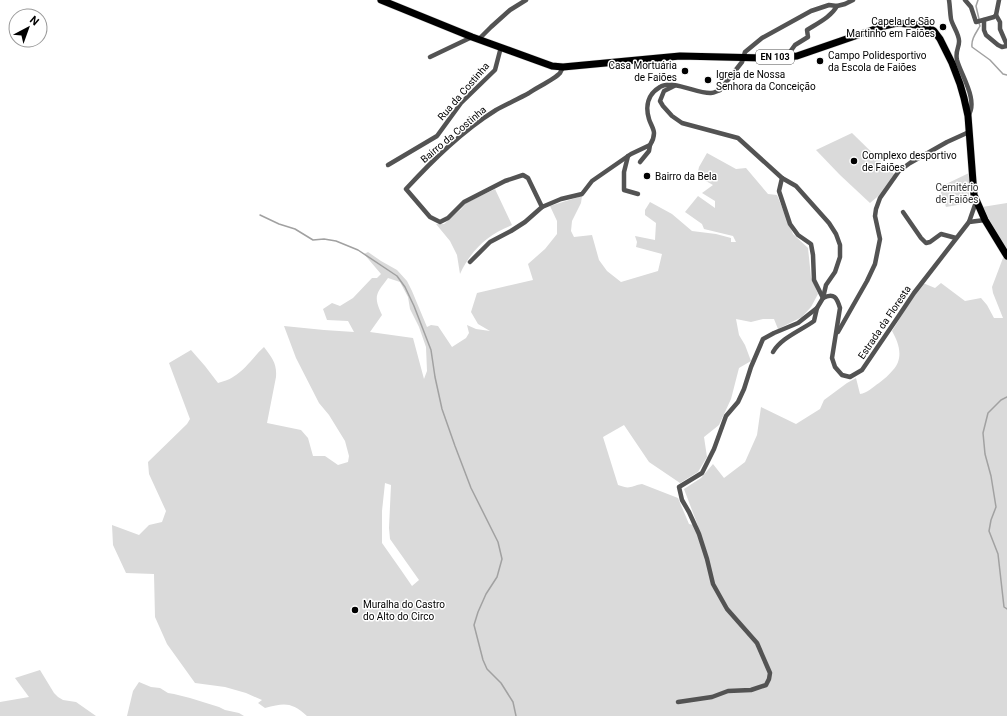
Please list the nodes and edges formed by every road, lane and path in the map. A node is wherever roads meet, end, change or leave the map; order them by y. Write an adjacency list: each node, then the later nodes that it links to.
1 (381, 0): 10 (main road, EN 103)
2 (526, 0): 10 (street)
3 (852, 0): 7 (street)
4 (949, 0): 18 (street)
5 (965, 0): 9 (street)
6 (1000, 1): 8 (street)
7 (837, 6): 13 (street); 14 (street)
8 (996, 15): 9 (street); 11 (street)
9 (984, 20): 11 (street)
10 (476, 38): 12 (main road, EN 103); 15 (street)
11 (1007, 45)
12 (502, 47): 16 (main road, EN 103); 23 (street, Rua da Costinha)
13 (787, 56): 14 (main road, EN 103); 18 (main road, EN 103)
14 (744, 57): 16 (main road, EN 103); 17 (street)
15 (430, 58)
16 (563, 67): 27 (street, Bairro da Costinha)
17 (676, 85): 20 (street); 24 (street)
18 (968, 116): 19 (main road, EN 103)
19 (968, 132): 26 (main road, EN 103); 36 (street)
20 (650, 145): 21 (street); 22 (street)
21 (628, 156): 25 (street); 27 (street)
22 (640, 162)
23 (388, 165)
24 (782, 178): 34 (street); 34 (street)
25 (638, 194)
26 (976, 202): 29 (main road, EN 103); 30 (street, Estrada da Floresta)
27 (542, 207): 33 (street)
28 (903, 212): 31 (street)
29 (985, 220): 30 (street); 32 (main road, EN 103)
30 (969, 222): 31 (street, Estrada da Floresta)
31 (956, 238): 36 (street, Estrada da Floresta)
32 (1007, 256)
33 (470, 262)
34 (823, 298): 35 (street); 36 (street, Estrada da Floresta)
35 (817, 308): 37 (street); 38 (street)
36 (836, 334)
37 (773, 352)
38 (678, 702)

